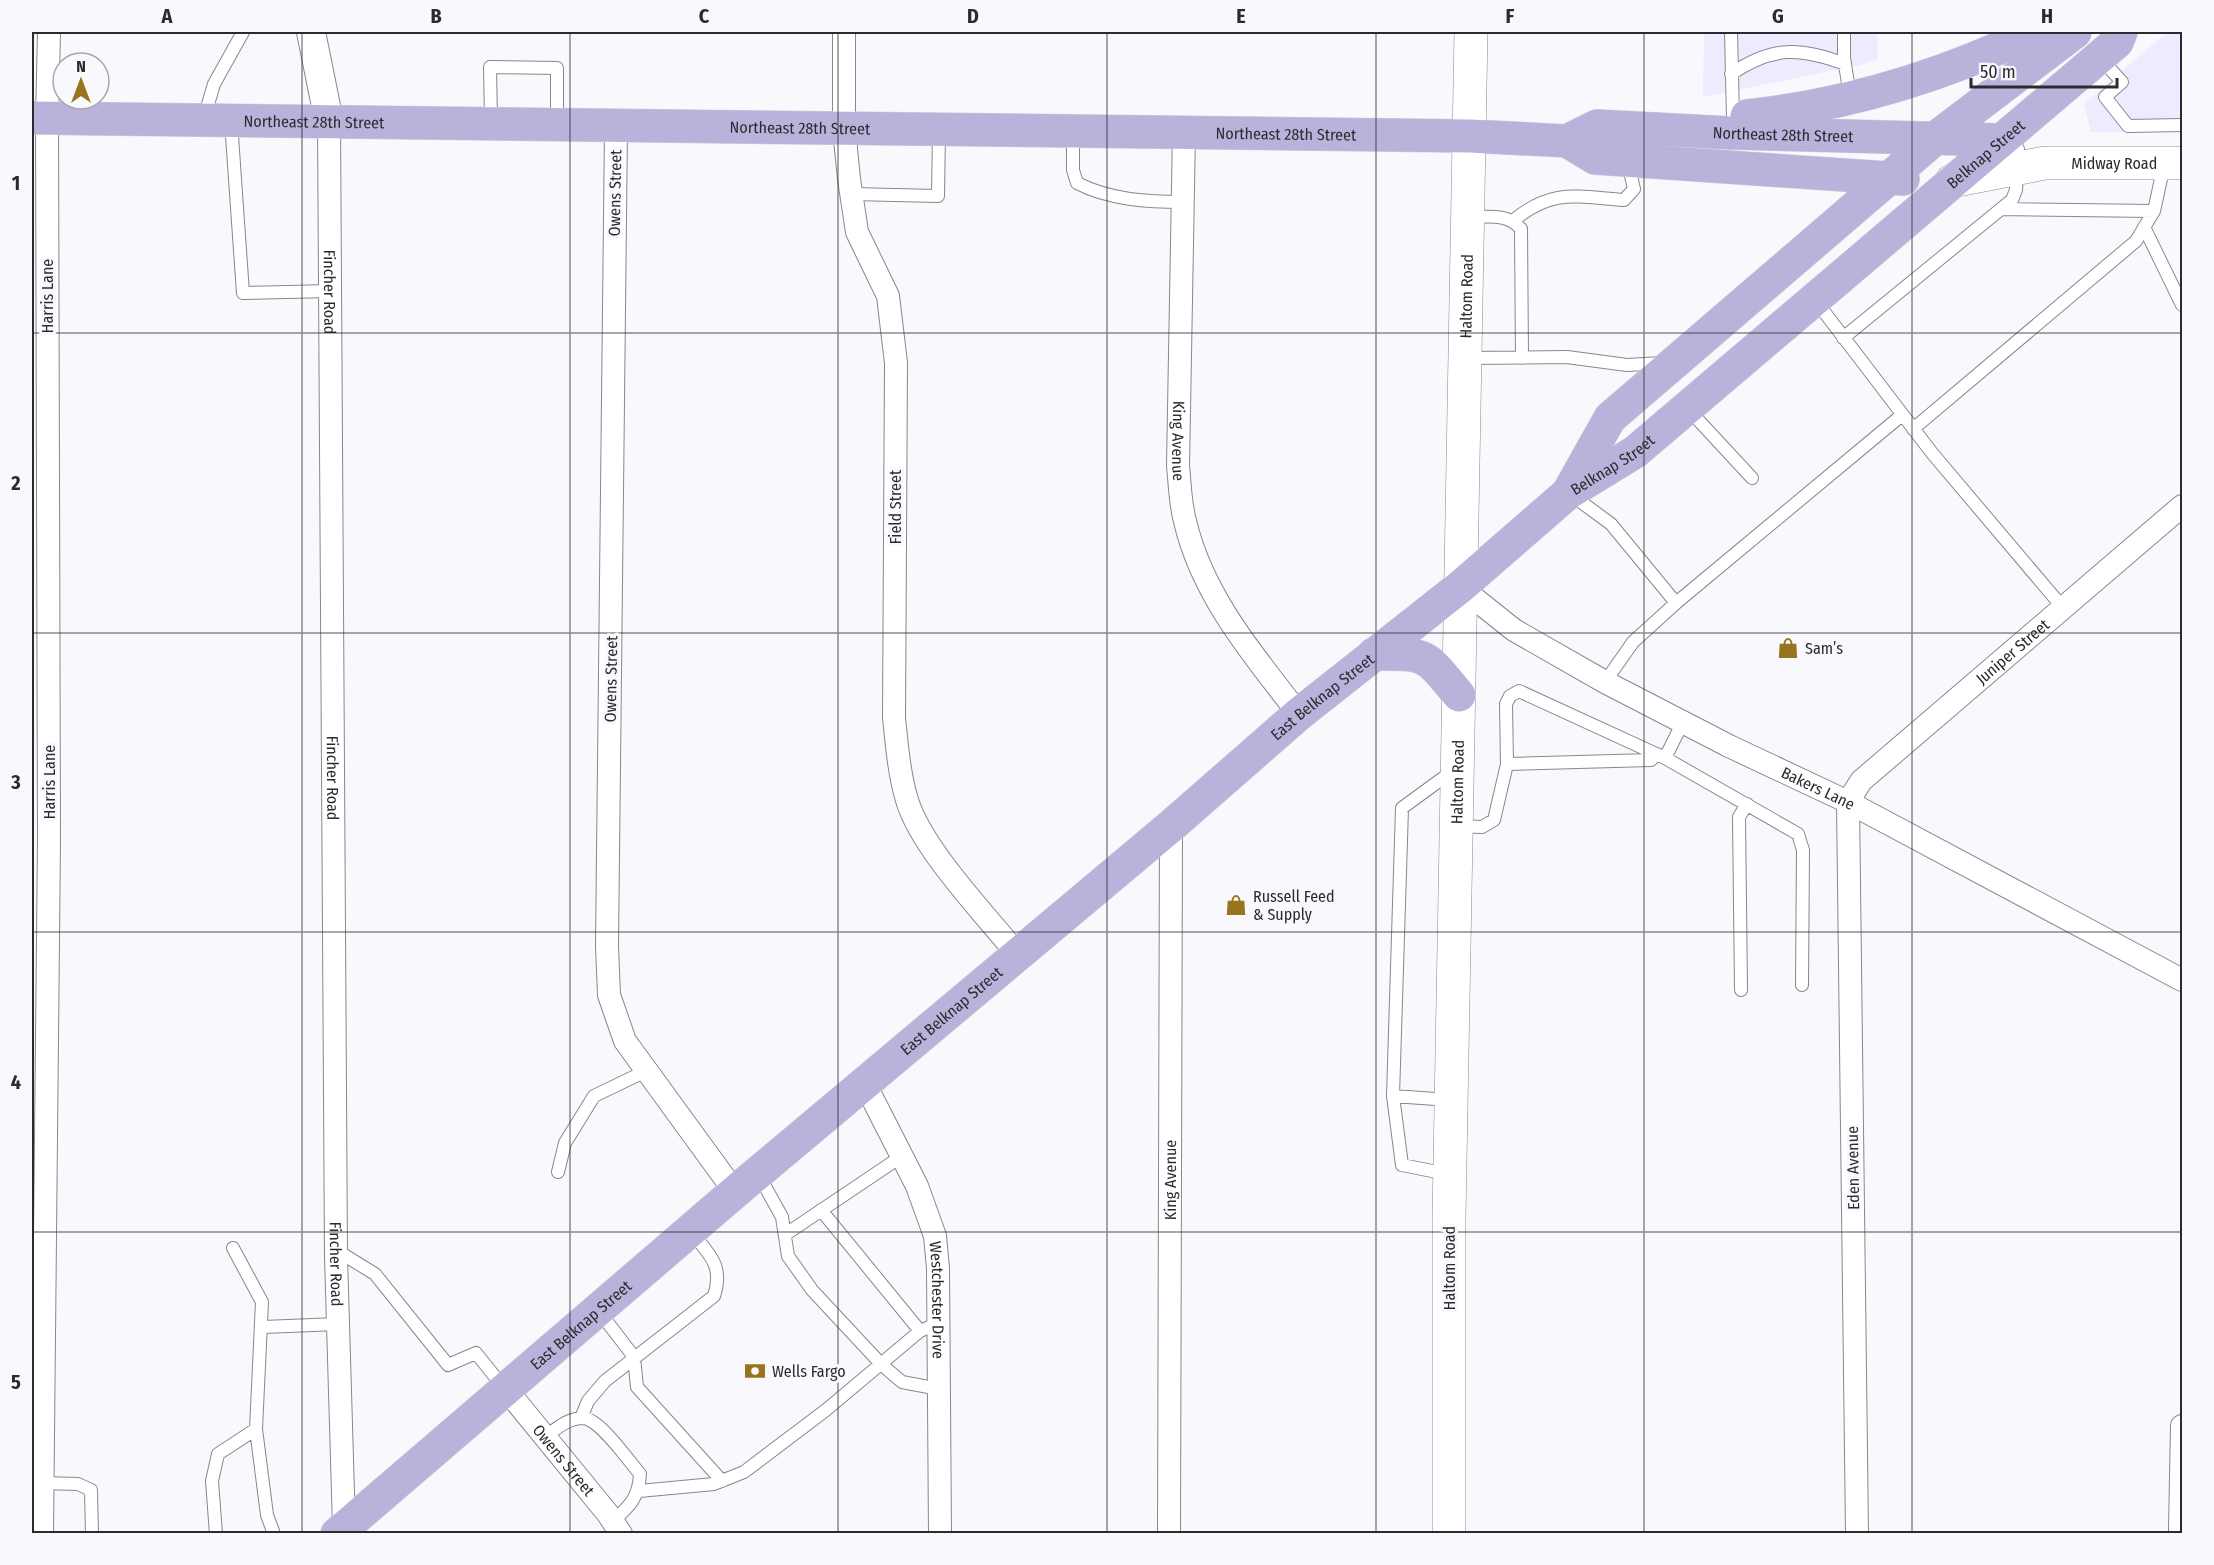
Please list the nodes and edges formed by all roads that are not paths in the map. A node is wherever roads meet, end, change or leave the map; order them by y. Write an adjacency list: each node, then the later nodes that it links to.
1 (49, 32): 15 (street, Harris Lane)
2 (243, 32): 17 (lane)
3 (311, 32): 18 (street, Fincher Road)
4 (844, 32): 23 (street, Field Street)
5 (1471, 32): 28 (main road, Haltom Road)
6 (1731, 32): 13 (lane)
7 (1844, 32): 12 (lane)
8 (2034, 32): 14 (main road)
9 (2075, 32): 29 (main road, Belknap Street)
10 (2121, 32): 11 (main road, Belknap Street)
11 (2100, 57): 21 (lane); 31 (main road, Belknap Street)
12 (1845, 64): 13 (lane); 14 (lane)
13 (1731, 74): 16 (lane)
14 (1851, 99): 16 (main road)
15 (39, 118): 17 (main road, Northeast 28th Street); 103 (street, Harris Lane)
16 (1733, 118): 30 (main road)
17 (217, 119): 18 (main road, Northeast 28th Street); 45 (lane)
18 (329, 121): 19 (main road, Northeast 28th Street); 45 (street, Fincher Road)
19 (491, 124): 20 (main road, Northeast 28th Street); 20 (lane)
20 (557, 125): 22 (main road, Northeast 28th Street)
21 (2182, 125)
22 (616, 127): 23 (main road, Northeast 28th Street); 77 (street, Owens Street)
23 (844, 129): 24 (main road, Northeast 28th Street); 37 (street, Field Street)
24 (939, 130): 25 (main road, Northeast 28th Street); 37 (lane)
25 (1073, 132): 26 (main road, Northeast 28th Street); 38 (lane)
26 (1184, 132): 28 (main road, Northeast 28th Street); 38 (street, King Avenue)
27 (1769, 134): 29 (main road, Northeast 28th Street); 30 (main road, Northeast 28th Street); 33 (main road)
28 (1470, 136): 30 (main road, Northeast 28th Street); 41 (main road, Haltom Road)
29 (1938, 136): 31 (main road, Northeast 28th Street); 35 (main road, Belknap Street)
30 (1628, 145): 33 (main road, Northeast 28th Street); 42 (lane)
31 (2020, 155): 32 (main road, Midway Road); 36 (main road, Belknap Street); 39 (lane)
32 (2173, 163): 40 (lane)
33 (1767, 170): 34 (main road, Northeast 28th Street)
34 (1799, 172): 35 (main road, Northeast 28th Street); 43 (main road)
35 (1891, 178): 36 (main road, Northeast 28th Street); 43 (main road, Belknap Street)
36 (1952, 181): 46 (main road, Belknap Street)
37 (852, 194): 73 (street, Field Street)
38 (1184, 201): 64 (street, King Avenue)
39 (2003, 209): 40 (lane); 48 (lane)
40 (2154, 211): 44 (lane)
41 (1469, 217): 42 (lane); 49 (main road, Haltom Road)
42 (1515, 220): 50 (lane)
43 (1840, 222): 51 (main road, Belknap Street)
44 (2144, 227): 47 (lane); 54 (lane)
45 (332, 291): 89 (street, Fincher Road)
46 (1815, 299): 48 (lane); 52 (main road, Belknap Street)
47 (2182, 306)
48 (1843, 338): 53 (lane)
49 (1466, 358): 50 (lane); 58 (main road, Haltom Road)
50 (1522, 358): 51 (lane)
51 (1675, 362): 56 (main road, Belknap Street)
52 (1687, 408): 55 (lane); 56 (main road, Belknap Street)
53 (1902, 415): 54 (lane); 59 (lane)
54 (1913, 429): 60 (lane)
55 (1752, 478)
56 (1568, 492): 58 (main road, East Belknap Street); 59 (lane)
57 (2182, 506): 60 (street, Juniper Street)
58 (1460, 587): 61 (main road, East Belknap Street); 62 (street, Bakers Lane); 63 (main road, Haltom Road)
59 (1676, 603): 62 (lane)
60 (2064, 609): 69 (street, Juniper Street)
61 (1374, 654): 63 (main road); 64 (main road, East Belknap Street)
62 (1605, 682): 65 (street, Bakers Lane)
63 (1459, 695): 68 (main road, Haltom Road)
64 (1299, 714): 71 (main road, East Belknap Street)
65 (1683, 722): 66 (lane); 69 (street, Bakers Lane)
66 (1661, 756): 67 (lane); 67 (lane); 70 (lane)
67 (1507, 764): 72 (lane)
68 (1457, 767): 72 (main road, Haltom Road); 79 (lane)
69 (1848, 802): 74 (street, Bakers Lane); 115 (street, Eden Avenue)
70 (1748, 804): 75 (lane); 76 (lane)
71 (1171, 826): 73 (main road, East Belknap Street); 113 (street, King Avenue)
72 (1456, 826): 80 (main road, Haltom Road)
73 (1017, 954): 78 (main road, East Belknap Street)
74 (2182, 980)
75 (1802, 986)
76 (1741, 990)
77 (646, 1071): 82 (lane); 84 (street, Owens Street)
78 (864, 1082): 81 (street, Westchester Drive); 84 (main road, East Belknap Street)
79 (1393, 1095): 80 (lane); 83 (lane)
80 (1451, 1100): 83 (main road, Haltom Road)
81 (902, 1156): 85 (lane); 93 (street, Westchester Drive)
82 (558, 1172)
83 (1450, 1175): 114 (main road, Haltom Road)
84 (746, 1182): 86 (main road, East Belknap Street); 87 (lane)
85 (821, 1210): 87 (lane); 93 (lane)
86 (690, 1230): 90 (main road, East Belknap Street); 94 (lane)
87 (786, 1234): 95 (lane)
88 (233, 1248): 92 (lane)
89 (336, 1250): 91 (street, Fincher Road); 96 (lane)
90 (597, 1309): 94 (lane); 96 (main road, East Belknap Street)
91 (338, 1324): 92 (lane); 106 (street, Fincher Road)
92 (263, 1327): 100 (lane)
93 (929, 1327): 95 (lane); 97 (street, Westchester Drive)
94 (633, 1358): 98 (lane); 102 (lane)
95 (881, 1364): 97 (lane); 102 (lane)
96 (505, 1388): 101 (street, Owens Street); 106 (main road, East Belknap Street)
97 (939, 1389): 112 (street, Westchester Drive)
98 (581, 1418): 101 (lane); 104 (lane)
99 (2182, 1426): 107 (street)
100 (256, 1429): 110 (lane); 111 (lane)
101 (545, 1437): 105 (street, Owens Street)
102 (722, 1481): 104 (lane)
103 (42, 1483): 108 (street, Harris Lane); 109 (lane)
104 (639, 1491): 105 (lane)
105 (617, 1527)
106 (340, 1530)
107 (2181, 1530)
108 (42, 1533)
109 (92, 1533)
110 (216, 1533)
111 (274, 1533)
112 (940, 1533)
113 (1169, 1533)
114 (1449, 1533)
115 (1857, 1533)

